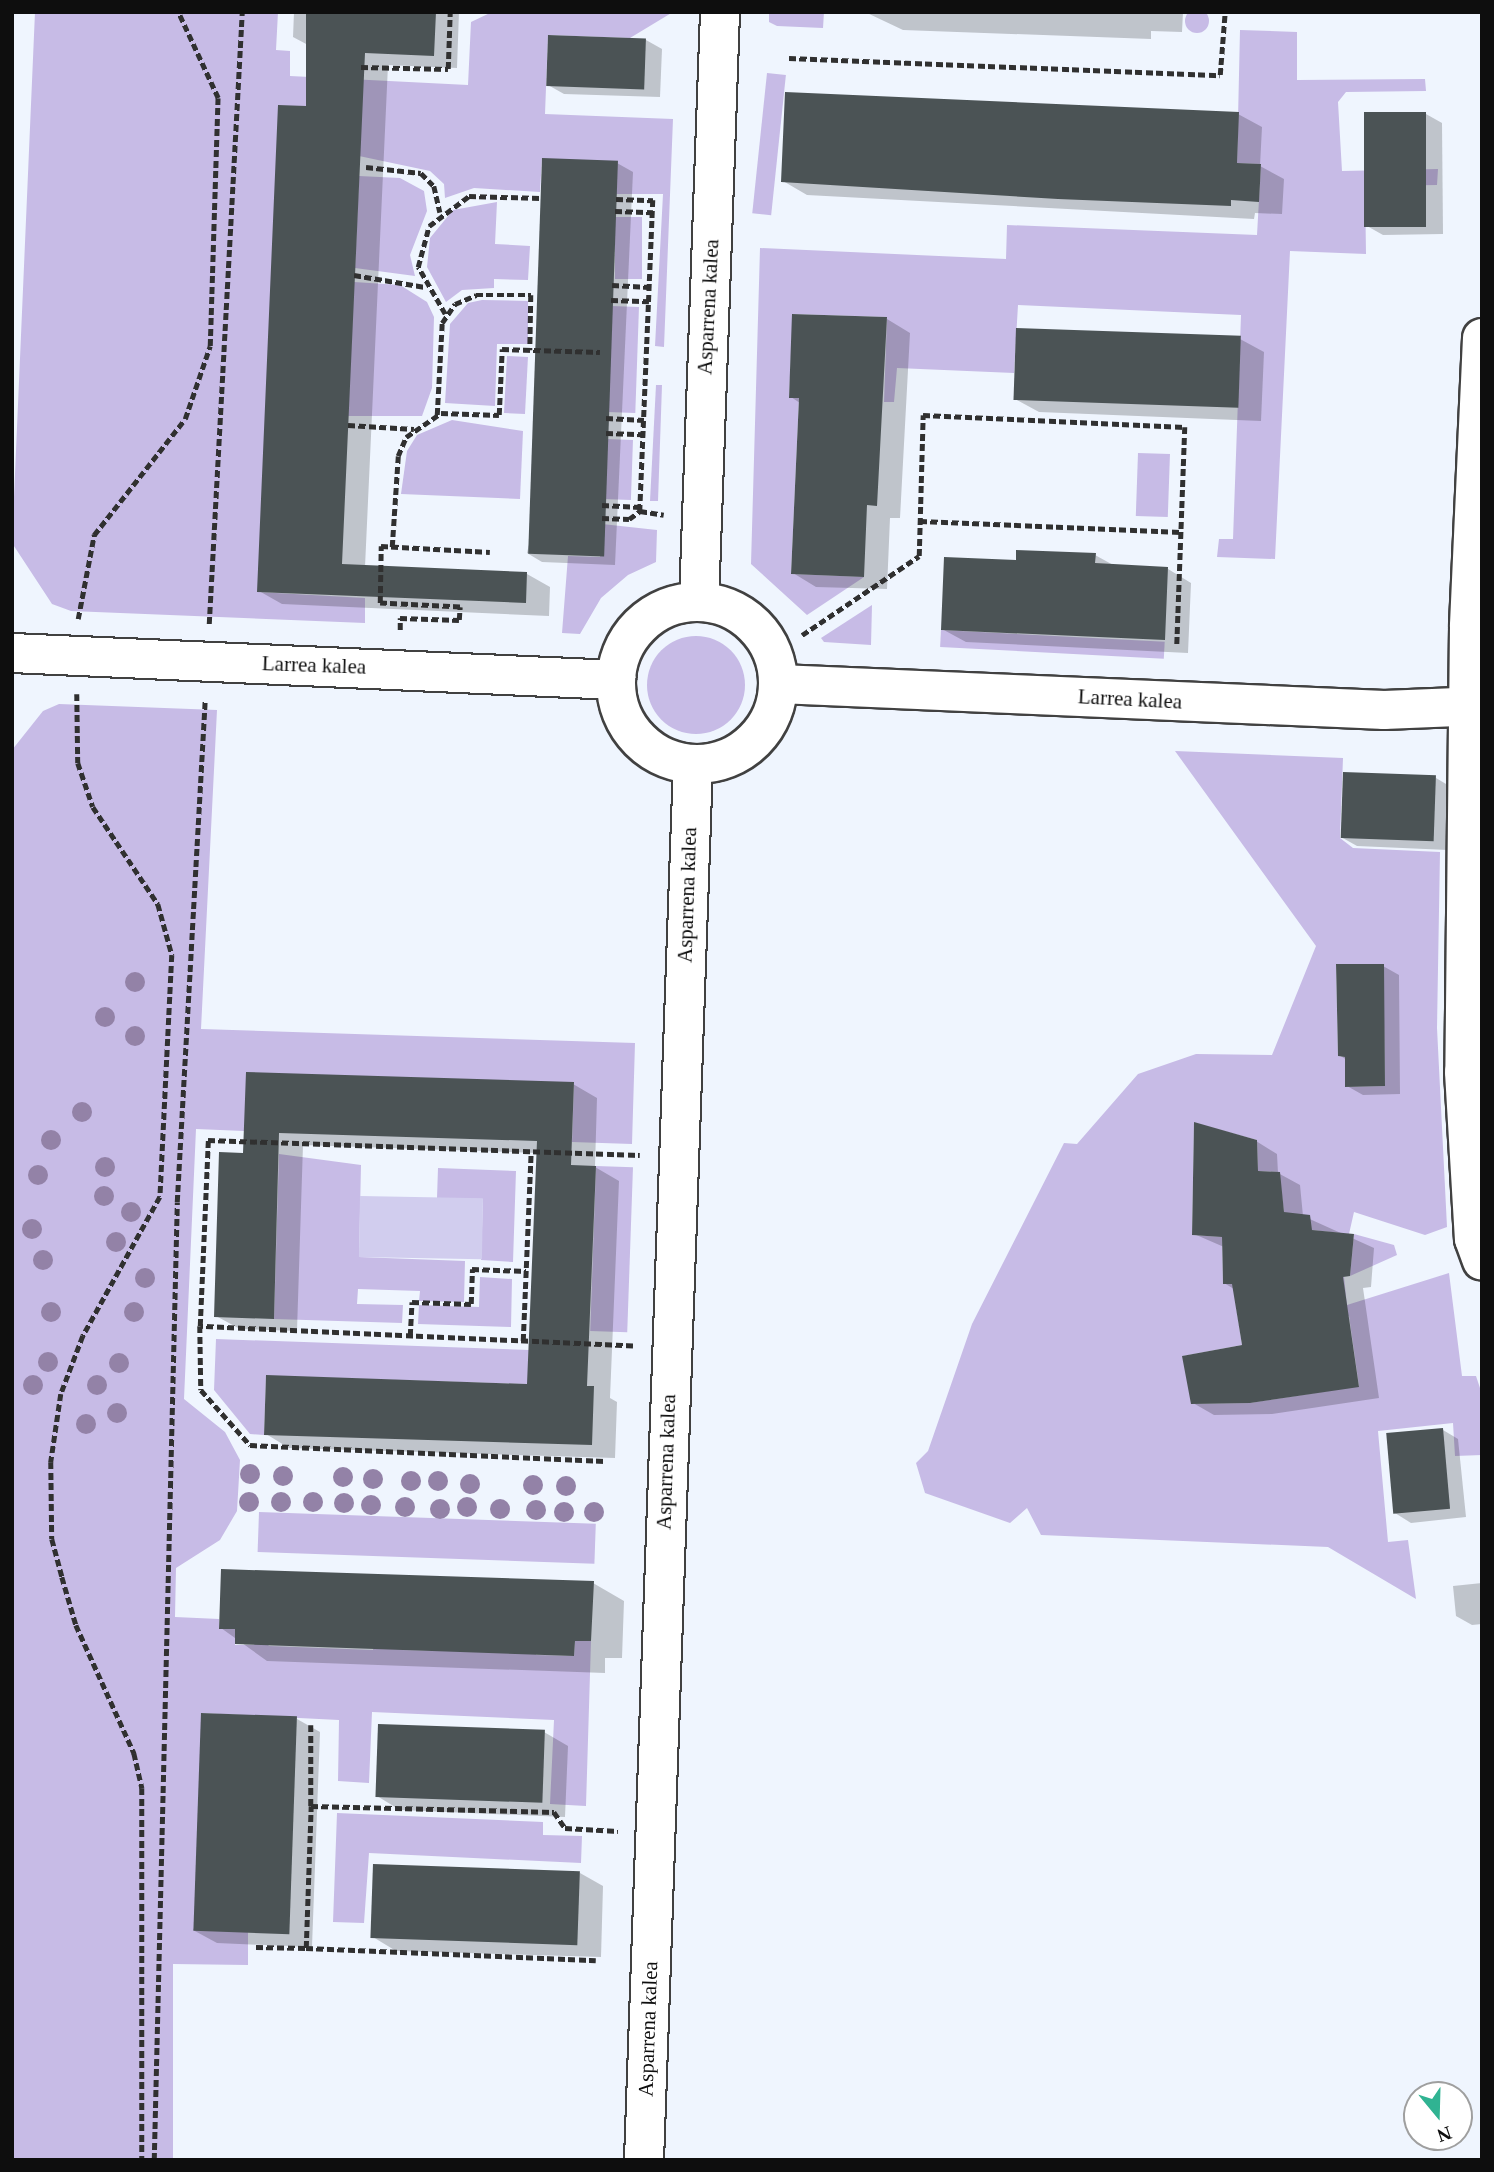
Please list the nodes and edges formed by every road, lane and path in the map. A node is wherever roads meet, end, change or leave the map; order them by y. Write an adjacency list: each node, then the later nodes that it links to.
1 (178, 12): 45 (path)
2 (242, 12): 40 (path)
3 (450, 12): 7 (path)
4 (720, 12): 39 (street, Asparrena kalea)
5 (1225, 12): 6 (path)
6 (789, 58)
7 (361, 67)
8 (366, 167): 12 (path)
9 (540, 198): 12 (path)
10 (616, 199): 13 (path)
11 (615, 211): 13 (path)
12 (440, 212): 17 (path)
13 (653, 212): 16 (path)
14 (355, 275): 17 (path)
15 (612, 285): 16 (path)
16 (649, 287): 19 (path)
17 (426, 288): 20 (path)
18 (611, 300): 19 (path)
19 (649, 301): 26 (path)
20 (445, 314): 22 (path); 24 (path)
21 (1482, 338): 49 (street)
22 (530, 350): 23 (path); 24 (path)
23 (600, 352)
24 (437, 415): 28 (path)
25 (606, 418): 26 (path)
26 (644, 420): 30 (path)
27 (348, 425): 28 (path)
28 (415, 429): 37 (path)
29 (606, 433): 30 (path)
30 (643, 434): 32 (path)
31 (603, 505): 32 (path)
32 (640, 509): 33 (path); 34 (path)
33 (669, 515)
34 (602, 517)
35 (920, 521): 36 (path); 36 (path); 42 (path)
36 (1181, 532): 43 (path)
37 (392, 547): 38 (path); 41 (path)
38 (490, 552)
39 (699, 602): 46 (street); 47 (street)
40 (208, 632)
41 (400, 634)
42 (802, 635)
43 (1177, 647)
44 (12, 653): 45 (street, Larrea kalea)
45 (76, 655): 46 (street, Larrea kalea); 66 (path)
46 (616, 680): 50 (street)
47 (779, 684): 49 (street, Larrea kalea); 50 (street)
48 (205, 699): 67 (path)
49 (1475, 706): 53 (street)
50 (693, 764): 68 (street, Asparrena kalea)
51 (531, 1152): 52 (path); 54 (path); 55 (path)
52 (648, 1156)
53 (1482, 1261)
54 (526, 1271): 56 (path); 57 (path)
55 (200, 1326): 56 (path); 59 (path)
56 (410, 1336): 57 (path)
57 (523, 1341): 58 (path)
58 (641, 1346)
59 (605, 1461)
60 (311, 1725): 61 (path)
61 (311, 1806): 62 (path); 64 (path)
62 (622, 1831)
63 (256, 1947): 64 (path)
64 (306, 1948): 65 (path)
65 (596, 1960)
66 (142, 2160)
67 (155, 2160)
68 (644, 2160)

